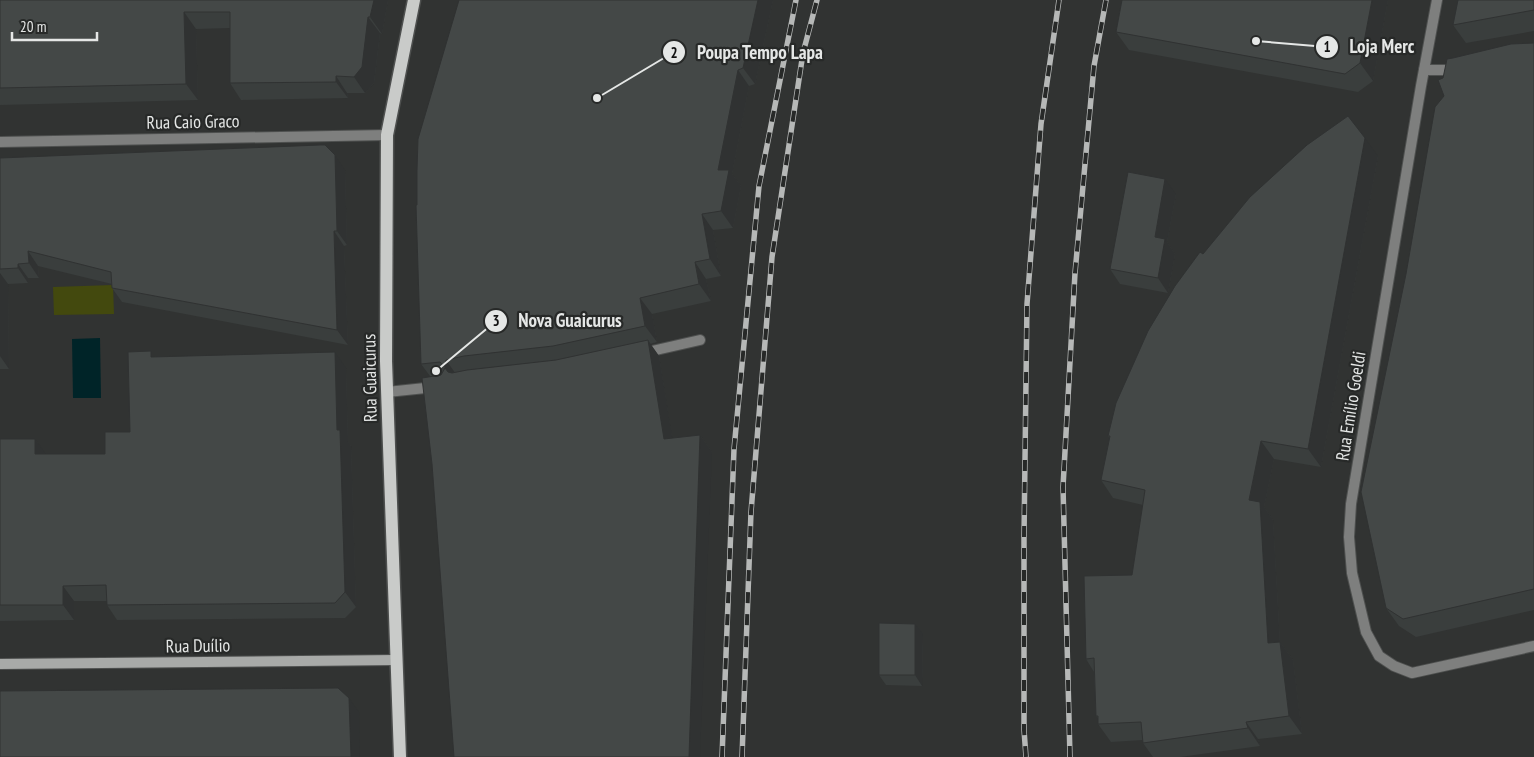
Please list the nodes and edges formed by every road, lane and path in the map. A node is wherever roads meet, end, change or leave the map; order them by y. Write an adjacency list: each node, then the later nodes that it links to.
1 (414, 0): 5 (main road, Rua Guaicurus)
2 (1437, 0): 3 (street, Rua Emílio Goeldi)
3 (1424, 70): 4 (street); 11 (street, Rua Emílio Goeldi)
4 (1464, 70)
5 (387, 135): 6 (street, Rua Caio Graco); 10 (main road, Rua Guaicurus)
6 (0, 142)
7 (700, 340): 8 (street)
8 (637, 355)
9 (448, 385): 10 (street)
10 (387, 392): 12 (main road, Rua Guaicurus)
11 (1534, 646)
12 (396, 660): 13 (street, Rua Duílio); 14 (main road, Rua Guaicurus)
13 (0, 664)
14 (400, 757)

